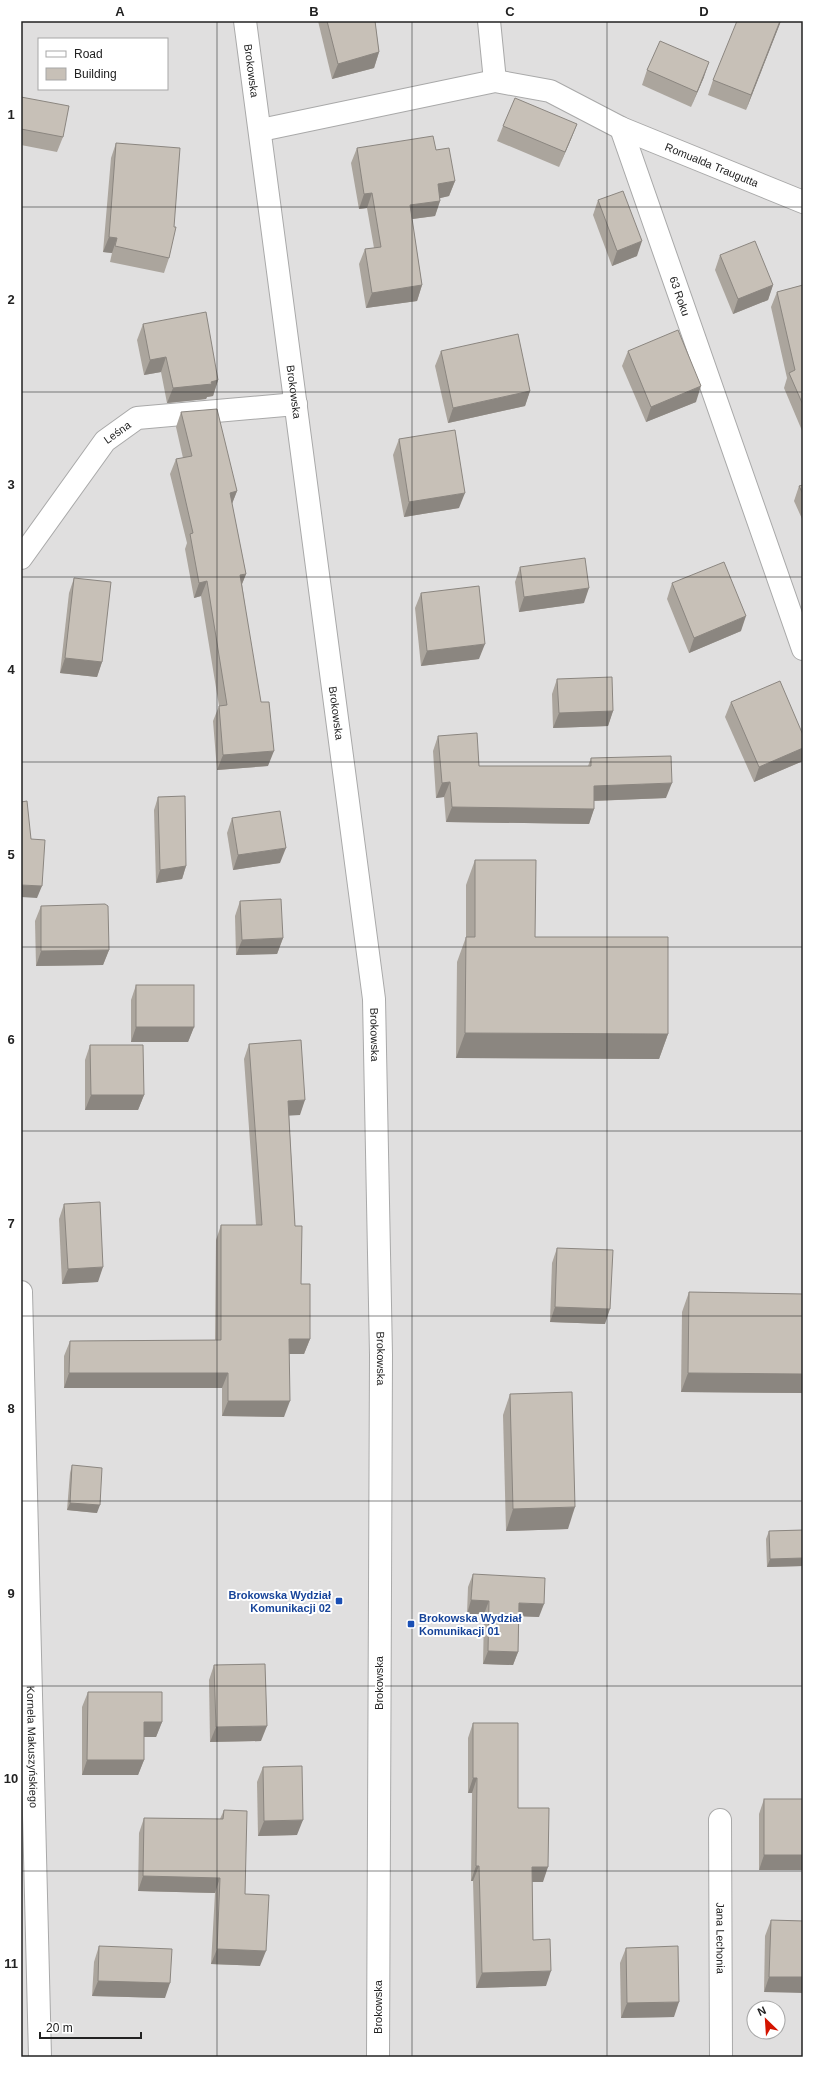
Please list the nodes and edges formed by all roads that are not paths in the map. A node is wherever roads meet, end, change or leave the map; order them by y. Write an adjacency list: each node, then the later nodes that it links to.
1 (246, 21): 5 (street, Brokowska)
2 (489, 21): 3 (street)
3 (495, 81): 4 (street); 5 (street)
4 (621, 128): 6 (street, Romualda Traugutta); 9 (street, 63 Roku)
5 (261, 130): 7 (street, Brokowska)
6 (803, 202)
7 (296, 404): 8 (street, Leśna); 13 (street, Brokowska)
8 (21, 558)
9 (803, 649)
10 (21, 1292): 12 (street, Kornela Makuszyńskiego)
11 (720, 1820): 14 (street, Jana Lechonia)
12 (40, 2057)
13 (378, 2057)
14 (721, 2057)

